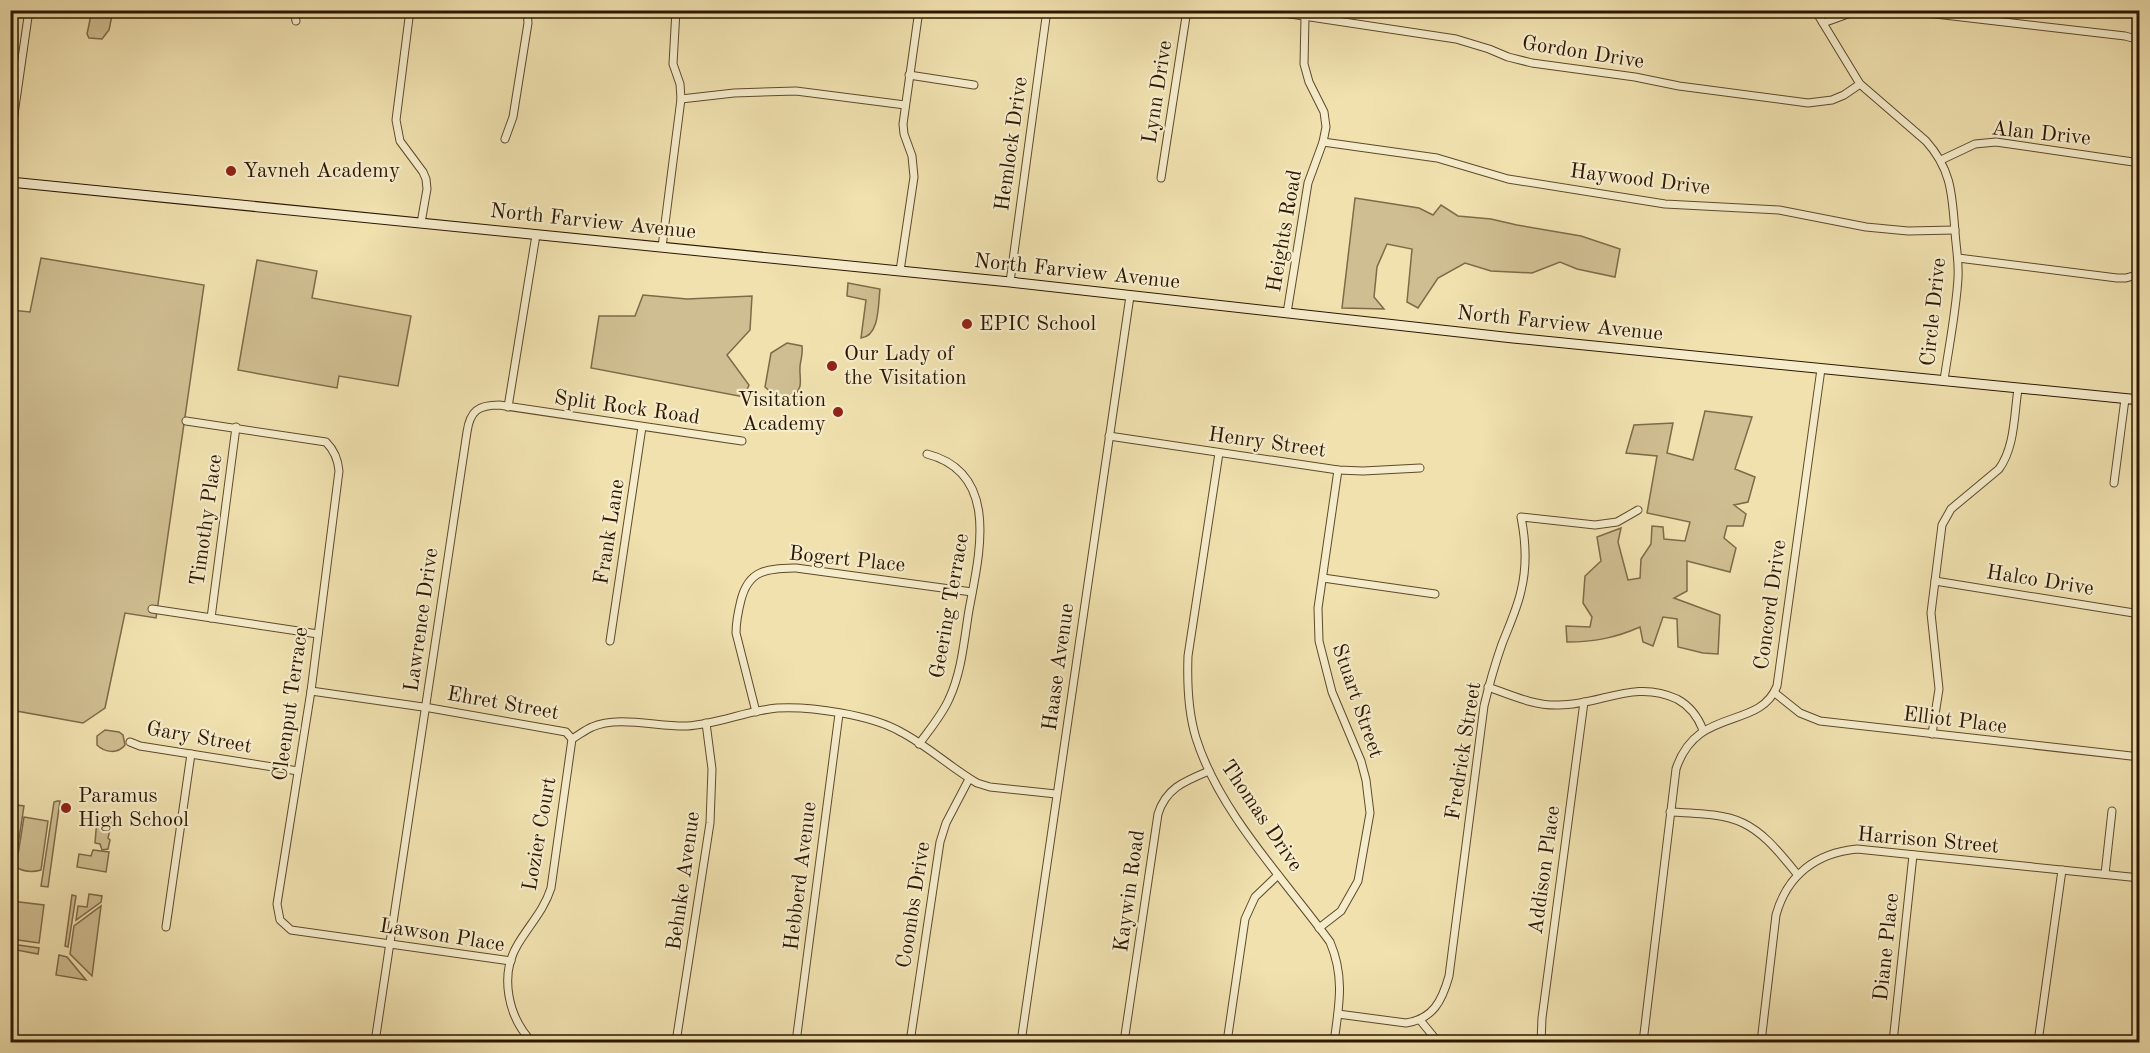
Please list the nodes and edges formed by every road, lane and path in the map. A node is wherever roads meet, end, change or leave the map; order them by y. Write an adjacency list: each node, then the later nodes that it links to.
1 (29, 10): 23 (street)
2 (294, 10): 14 (street)
3 (410, 10): 29 (street)
4 (526, 10): 22 (street)
5 (676, 10): 20 (street)
6 (918, 10): 17 (street)
7 (1047, 10): 36 (street, Hemlock Drive)
8 (1187, 10): 27 (street, Lynn Drive)
9 (1264, 10): 13 (street, Gordon Drive)
10 (1815, 10): 15 (street, Circle Drive)
11 (1859, 10): 15 (street)
12 (1901, 10): 16 (street)
13 (1305, 17): 18 (street, Gordon Drive); 24 (street, Heights Road)
14 (296, 21)
15 (1823, 23): 18 (street, Circle Drive)
16 (2139, 40)
17 (909, 75): 19 (street); 21 (street)
18 (1860, 84): 25 (street, Circle Drive)
19 (975, 85)
20 (681, 99): 21 (street); 32 (street)
21 (905, 105): 34 (street)
22 (505, 139)
23 (10, 142)
24 (1323, 142): 30 (street, Haywood Drive); 38 (street, Heights Road)
25 (1941, 160): 26 (street, Alan Drive); 30 (street, Circle Drive)
26 (2139, 163)
27 (1161, 178)
28 (10, 182): 29 (street, North Farview Avenue)
29 (421, 223): 31 (street, North Farview Avenue)
30 (1955, 230): 33 (street, Circle Drive)
31 (536, 235): 32 (street, North Farview Avenue); 44 (street)
32 (662, 248): 34 (street, North Farview Avenue)
33 (1958, 258): 35 (street); 40 (street, Circle Drive)
34 (900, 271): 36 (street, North Farview Avenue)
35 (2139, 274)
36 (1010, 282): 37 (street, North Farview Avenue)
37 (1130, 296): 38 (street, North Farview Avenue); 48 (street, Haase Avenue)
38 (1287, 314): 39 (street, North Farview Avenue)
39 (1821, 369): 40 (street, North Farview Avenue); 67 (street, Concord Drive)
40 (1944, 380): 41 (street, North Farview Avenue)
41 (2018, 389): 42 (street, North Farview Avenue); 57 (street)
42 (2125, 399): 43 (street, North Farview Avenue); 54 (street)
43 (2139, 400)
44 (508, 407): 47 (street, Split Rock Road); 69 (street, Lawrence Drive)
45 (186, 421): 46 (street, Cleenput Terrace)
46 (236, 427): 62 (street, Timothy Place); 63 (street, Cleenput Terrace)
47 (642, 427): 49 (street, Split Rock Road); 64 (street, Frank Lane)
48 (1110, 436): 50 (street, Henry Street); 83 (street, Haase Avenue)
49 (742, 441)
50 (1219, 453): 53 (street, Henry Street); 81 (street, Thomas Drive)
51 (927, 454): 58 (street, Geering Terrace)
52 (1420, 468): 53 (street, Henry Street)
53 (1338, 470): 56 (street, Stuart Street)
54 (2114, 483)
55 (1638, 510): 65 (street, Fredrick Street)
56 (1323, 578): 59 (street); 94 (street, Stuart Street)
57 (1935, 581): 61 (street, Halco Drive); 74 (street)
58 (972, 592): 70 (street, Bogert Place); 77 (street, Geering Terrace)
59 (1435, 594)
60 (152, 609): 62 (street)
61 (2139, 614)
62 (211, 618): 63 (street)
63 (318, 634): 66 (street, Cleenput Terrace)
64 (610, 641)
65 (1488, 687): 68 (street); 98 (street, Fredrick Street)
66 (311, 691): 69 (street, Ehret Street); 80 (street, Cleenput Terrace)
67 (1774, 693): 73 (street, Concord Drive); 74 (street, Elliot Place)
68 (1584, 702): 73 (street); 109 (street, Addison Place)
69 (425, 708): 75 (street, Ehret Street); 95 (street, Lawrence Drive)
70 (756, 712): 71 (street, Ehret Street); 72 (street, Ehret Street)
71 (839, 714): 77 (street, Ehret Street); 102 (street, Hebberd Avenue)
72 (706, 723): 75 (street, Ehret Street); 101 (street, Behnke Avenue)
73 (1703, 730): 85 (street, Concord Drive)
74 (1932, 735): 79 (street, Elliot Place)
75 (572, 739): 96 (street, Lozier Court)
76 (130, 742): 78 (street, Gary Street)
77 (919, 744): 82 (street, Ehret Street)
78 (191, 754): 80 (street, Gary Street); 93 (street)
79 (2139, 757)
80 (298, 771): 92 (street, Cleenput Terrace)
81 (1209, 771): 90 (street, Thomas Drive); 105 (street, Kaywin Road)
82 (969, 778): 83 (street, Ehret Street); 103 (street, Coombs Drive)
83 (1056, 794): 104 (street, Haase Avenue)
84 (2112, 811): 89 (street)
85 (1670, 812): 88 (street); 110 (street, Concord Drive)
86 (1913, 855): 87 (street, Harrison Street); 88 (street, Harrison Street); 112 (street, Diane Place)
87 (2062, 870): 89 (street, Harrison Street); 113 (street)
88 (1797, 874): 111 (street)
89 (2105, 874): 91 (street, Harrison Street)
90 (1278, 875): 94 (street, Thomas Drive); 106 (street)
91 (2139, 878)
92 (285, 926): 95 (street, Lawson Place)
93 (166, 927)
94 (1319, 928): 97 (street, Thomas Drive)
95 (390, 943): 96 (street, Lawson Place); 99 (street, Lawrence Drive)
96 (511, 961): 100 (street, Lawson Place)
97 (1338, 1014): 98 (street); 107 (street, Thomas Drive)
98 (1420, 1020): 108 (street)
99 (375, 1042)
100 (532, 1042)
101 (676, 1042)
102 (796, 1042)
103 (910, 1042)
104 (1021, 1042)
105 (1124, 1042)
106 (1227, 1042)
107 (1334, 1042)
108 (1438, 1042)
109 (1541, 1042)
110 (1643, 1042)
111 (1761, 1042)
112 (1893, 1042)
113 (2038, 1042)

